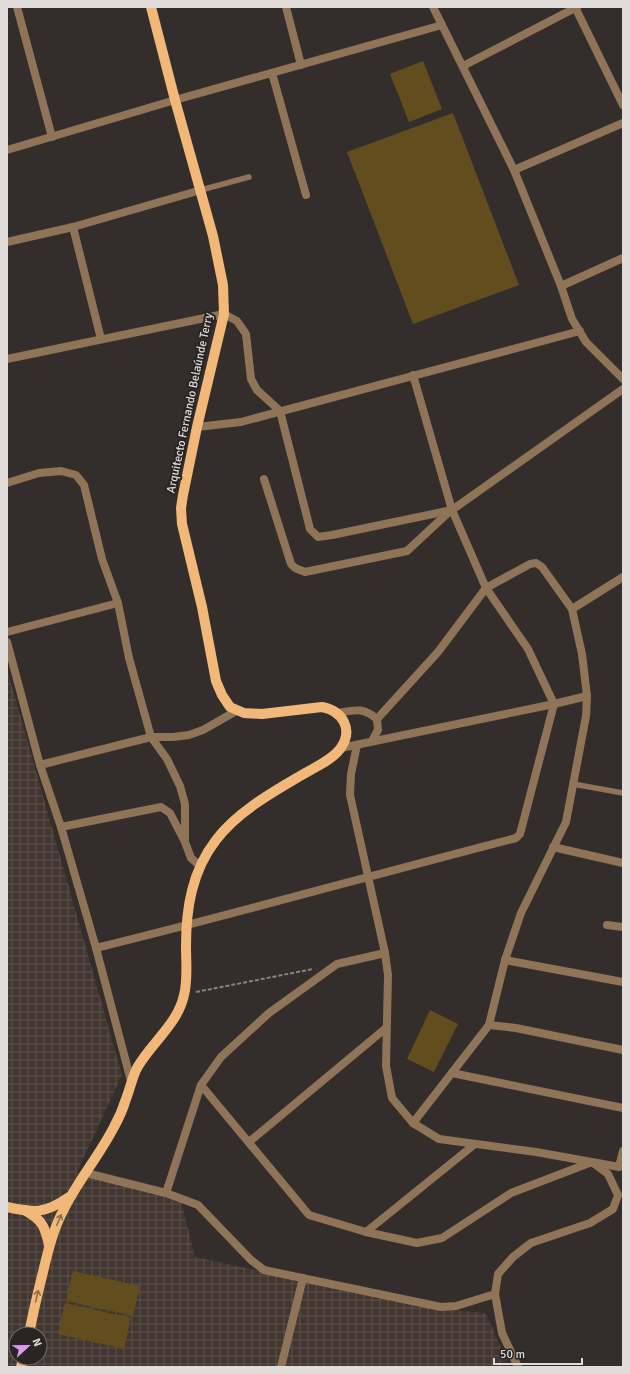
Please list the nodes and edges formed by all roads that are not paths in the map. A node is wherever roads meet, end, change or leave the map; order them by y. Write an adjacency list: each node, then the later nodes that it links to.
1 (17, 7): 13 (street)
2 (151, 7): 10 (main road, Arquitecto Fernando Belaúnde Terry)
3 (286, 7): 7 (street)
4 (433, 7): 6 (street)
5 (576, 7): 8 (street); 11 (street)
6 (442, 26): 7 (street); 8 (street)
7 (301, 65): 9 (street)
8 (463, 66): 15 (street)
9 (272, 73): 10 (street); 18 (street)
10 (175, 100): 13 (street); 17 (main road, Arquitecto Fernando Belaúnde Terry)
11 (623, 105)
12 (623, 123): 15 (street)
13 (52, 137): 14 (street)
14 (7, 150)
15 (514, 170): 22 (street)
16 (249, 177): 17 (lane)
17 (201, 190): 19 (street); 23 (main road, Arquitecto Fernando Belaúnde Terry)
18 (306, 195)
19 (73, 227): 20 (street); 25 (street)
20 (7, 242)
21 (623, 258): 22 (street)
22 (561, 286): 24 (street)
23 (224, 314): 25 (street); 30 (street); 31 (main road, Arquitecto Fernando Belaúnde Terry)
24 (580, 331): 27 (street); 28 (street)
25 (101, 340): 26 (street)
26 (7, 359)
27 (413, 376): 30 (street); 34 (street)
28 (623, 379)
29 (623, 389): 34 (street)
30 (280, 411): 31 (street); 34 (street)
31 (197, 427): 43 (main road, Arquitecto Fernando Belaúnde Terry)
32 (7, 480): 37 (street)
33 (264, 480): 34 (street)
34 (452, 510): 36 (street)
35 (623, 577): 38 (street)
36 (486, 588): 38 (street); 42 (street); 45 (street)
37 (118, 603): 39 (street); 46 (street)
38 (572, 609): 41 (street)
39 (7, 632)
40 (7, 642): 50 (street)
41 (587, 696): 42 (street); 51 (street)
42 (554, 704): 47 (street); 58 (street)
43 (238, 710): 44 (main road, Arquitecto Fernando Belaúnde Terry); 46 (street)
44 (338, 713): 45 (street); 49 (main road)
45 (377, 719): 47 (street)
46 (151, 738): 50 (street); 54 (street)
47 (372, 741): 48 (street)
48 (357, 745): 49 (street); 58 (street)
49 (341, 748): 57 (main road)
50 (40, 765): 53 (street)
51 (573, 784): 52 (lane); 55 (street)
52 (623, 793)
53 (61, 827): 54 (street); 62 (street)
54 (185, 842): 57 (street)
55 (553, 847): 56 (street); 64 (street)
56 (623, 864)
57 (200, 866): 60 (main road)
58 (369, 876): 60 (street); 63 (street)
59 (607, 925): 61 (street)
60 (186, 926): 62 (street); 70 (main road)
61 (623, 927)
62 (96, 948): 70 (street)
63 (385, 953): 67 (street); 71 (street)
64 (506, 960): 65 (street); 66 (street)
65 (623, 982)
66 (488, 1025): 68 (street); 69 (street)
67 (386, 1028): 73 (street); 74 (street)
68 (623, 1050)
69 (452, 1073): 72 (street); 73 (street)
70 (131, 1081): 78 (main road)
71 (201, 1085): 74 (street); 79 (street)
72 (623, 1108)
73 (413, 1123): 75 (street)
74 (250, 1142): 83 (street)
75 (475, 1144): 77 (street); 83 (street)
76 (623, 1151): 77 (street)
77 (592, 1162): 83 (street); 86 (street)
78 (86, 1173): 79 (street); 80 (main road)
79 (166, 1193): 85 (street)
80 (71, 1195): 82 (main road); 84 (main road, one-way to 80)
81 (7, 1207): 82 (main road)
82 (26, 1211): 84 (main road)
83 (366, 1232)
84 (50, 1245): 87 (main road, one-way to 84)
85 (303, 1278): 86 (street); 88 (street)
86 (494, 1294): 89 (street)
87 (31, 1326)
88 (281, 1367)
89 (518, 1367)

